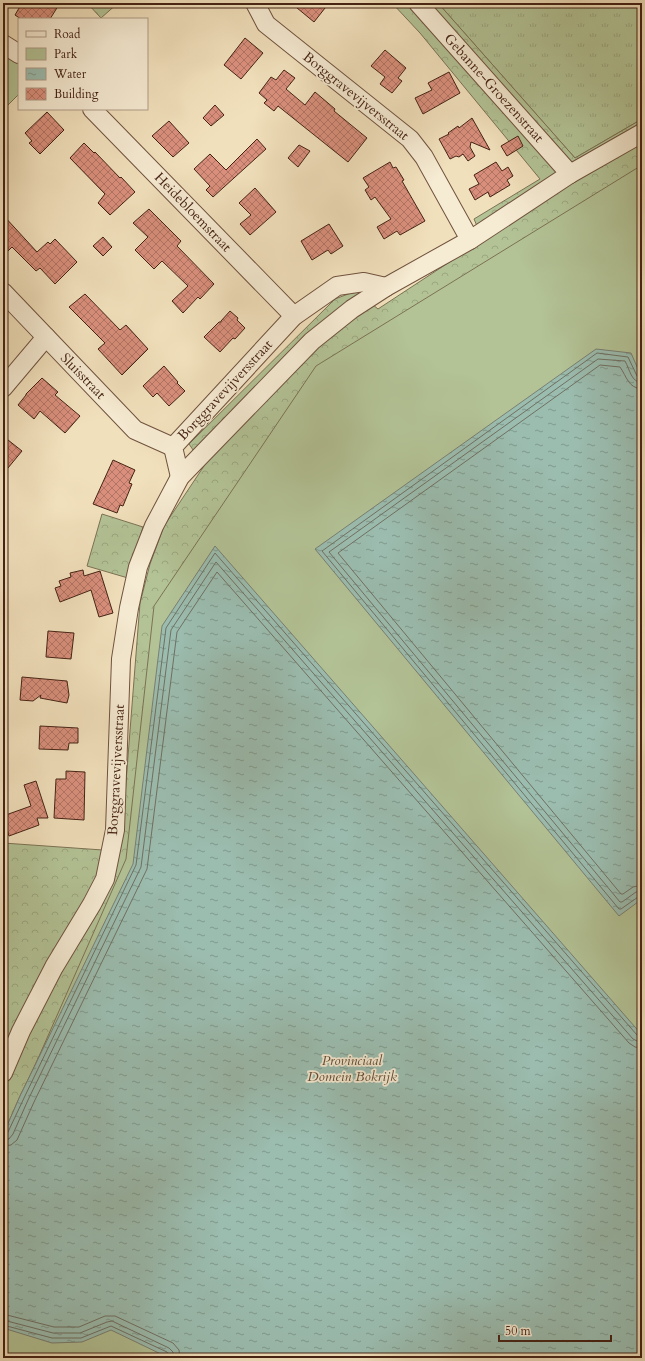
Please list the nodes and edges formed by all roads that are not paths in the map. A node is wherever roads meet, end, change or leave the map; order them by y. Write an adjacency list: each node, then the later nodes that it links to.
1 (255, 3): 8 (street, Borggravevijversstraat)
2 (418, 3): 7 (street, Gebanne-Groezenstraat)
3 (3, 44): 4 (street)
4 (18, 53)
5 (93, 110): 11 (street, Heidebloemstraat)
6 (642, 133): 7 (street, Borggravevijversstraat)
7 (570, 174): 8 (street, Borggravevijversstraat)
8 (470, 240): 9 (street, Borggravevijversstraat)
9 (386, 287): 11 (street, Borggravevijversstraat); 15 (street, Borggravevijversstraat)
10 (3, 292): 12 (street, Sluisstraat)
11 (294, 316): 14 (street, Borggravevijversstraat)
12 (46, 337): 13 (street); 14 (street, Sluisstraat)
13 (3, 388)
14 (173, 447): 15 (street, Borggravevijversstraat)
15 (180, 477): 16 (street, Borggravevijversstraat)
16 (3, 1072)

